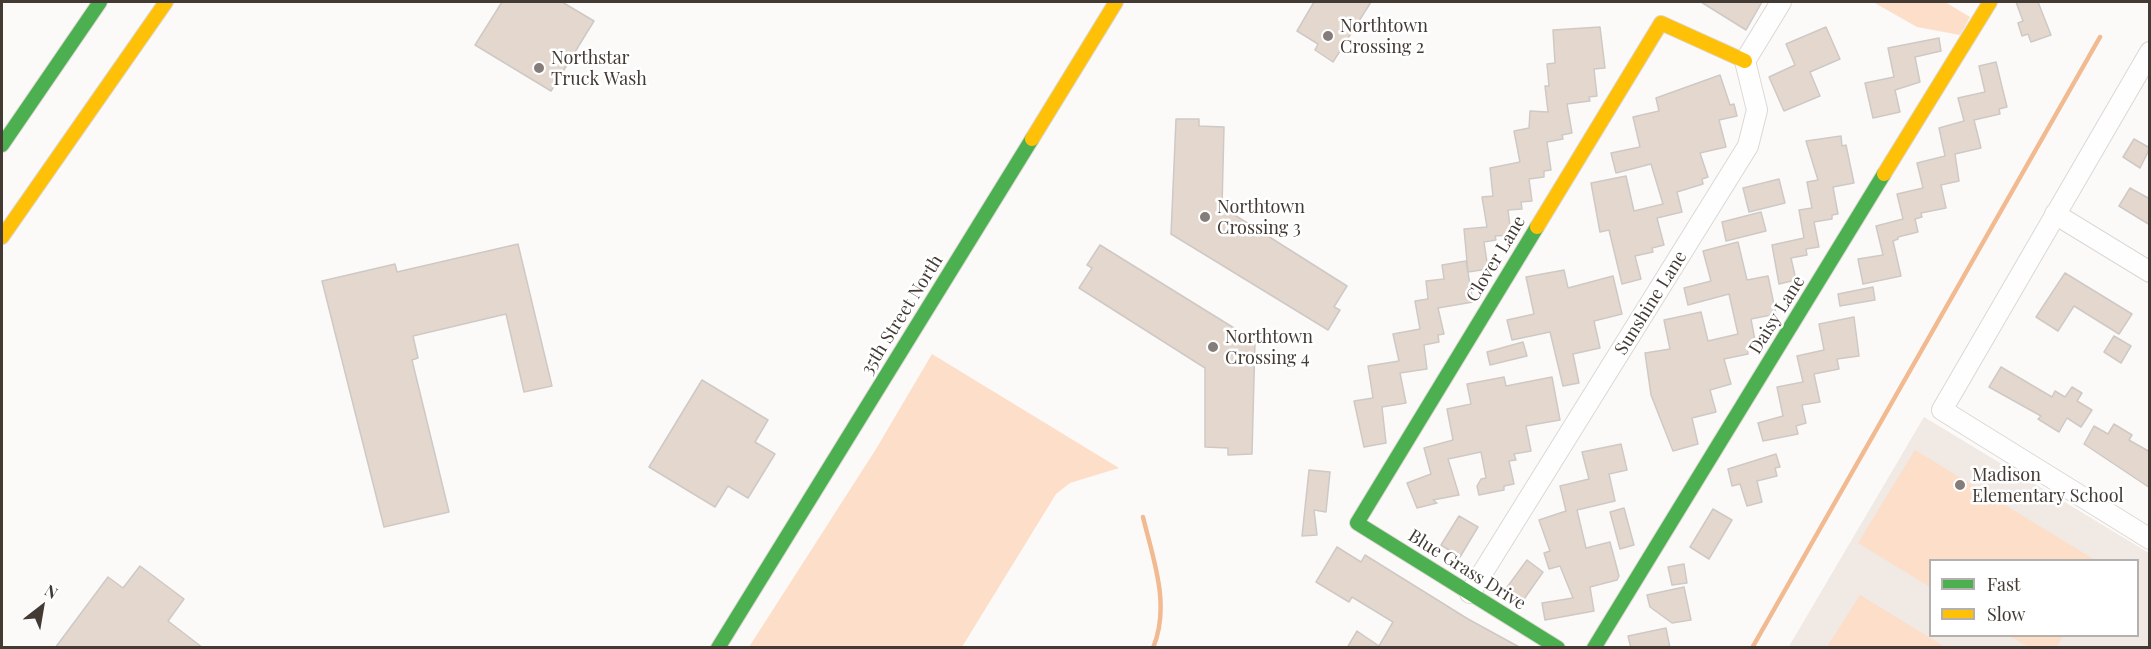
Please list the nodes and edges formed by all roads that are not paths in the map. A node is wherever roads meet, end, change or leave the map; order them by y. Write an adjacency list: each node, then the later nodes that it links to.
1 (100, 2): 9 (main road)
2 (166, 2): 11 (main road)
3 (1116, 2): 16 (main road, 35th Street North)
4 (1781, 2): 8 (street)
5 (1990, 2): 18 (main road, Daisy Lane)
6 (76, 12): 9 (main road)
7 (2150, 52): 10 (street)
8 (1745, 61): 13 (main road, Clover Lane); 15 (street, Sunshine Lane)
9 (5, 140)
10 (2055, 214): 12 (street); 14 (street)
11 (2, 237)
12 (2150, 272)
13 (1357, 523): 15 (main road, Blue Grass Drive)
14 (2150, 539)
15 (1470, 593): 17 (main road, Blue Grass Drive)
16 (718, 648)
17 (1558, 648)
18 (1594, 648)

